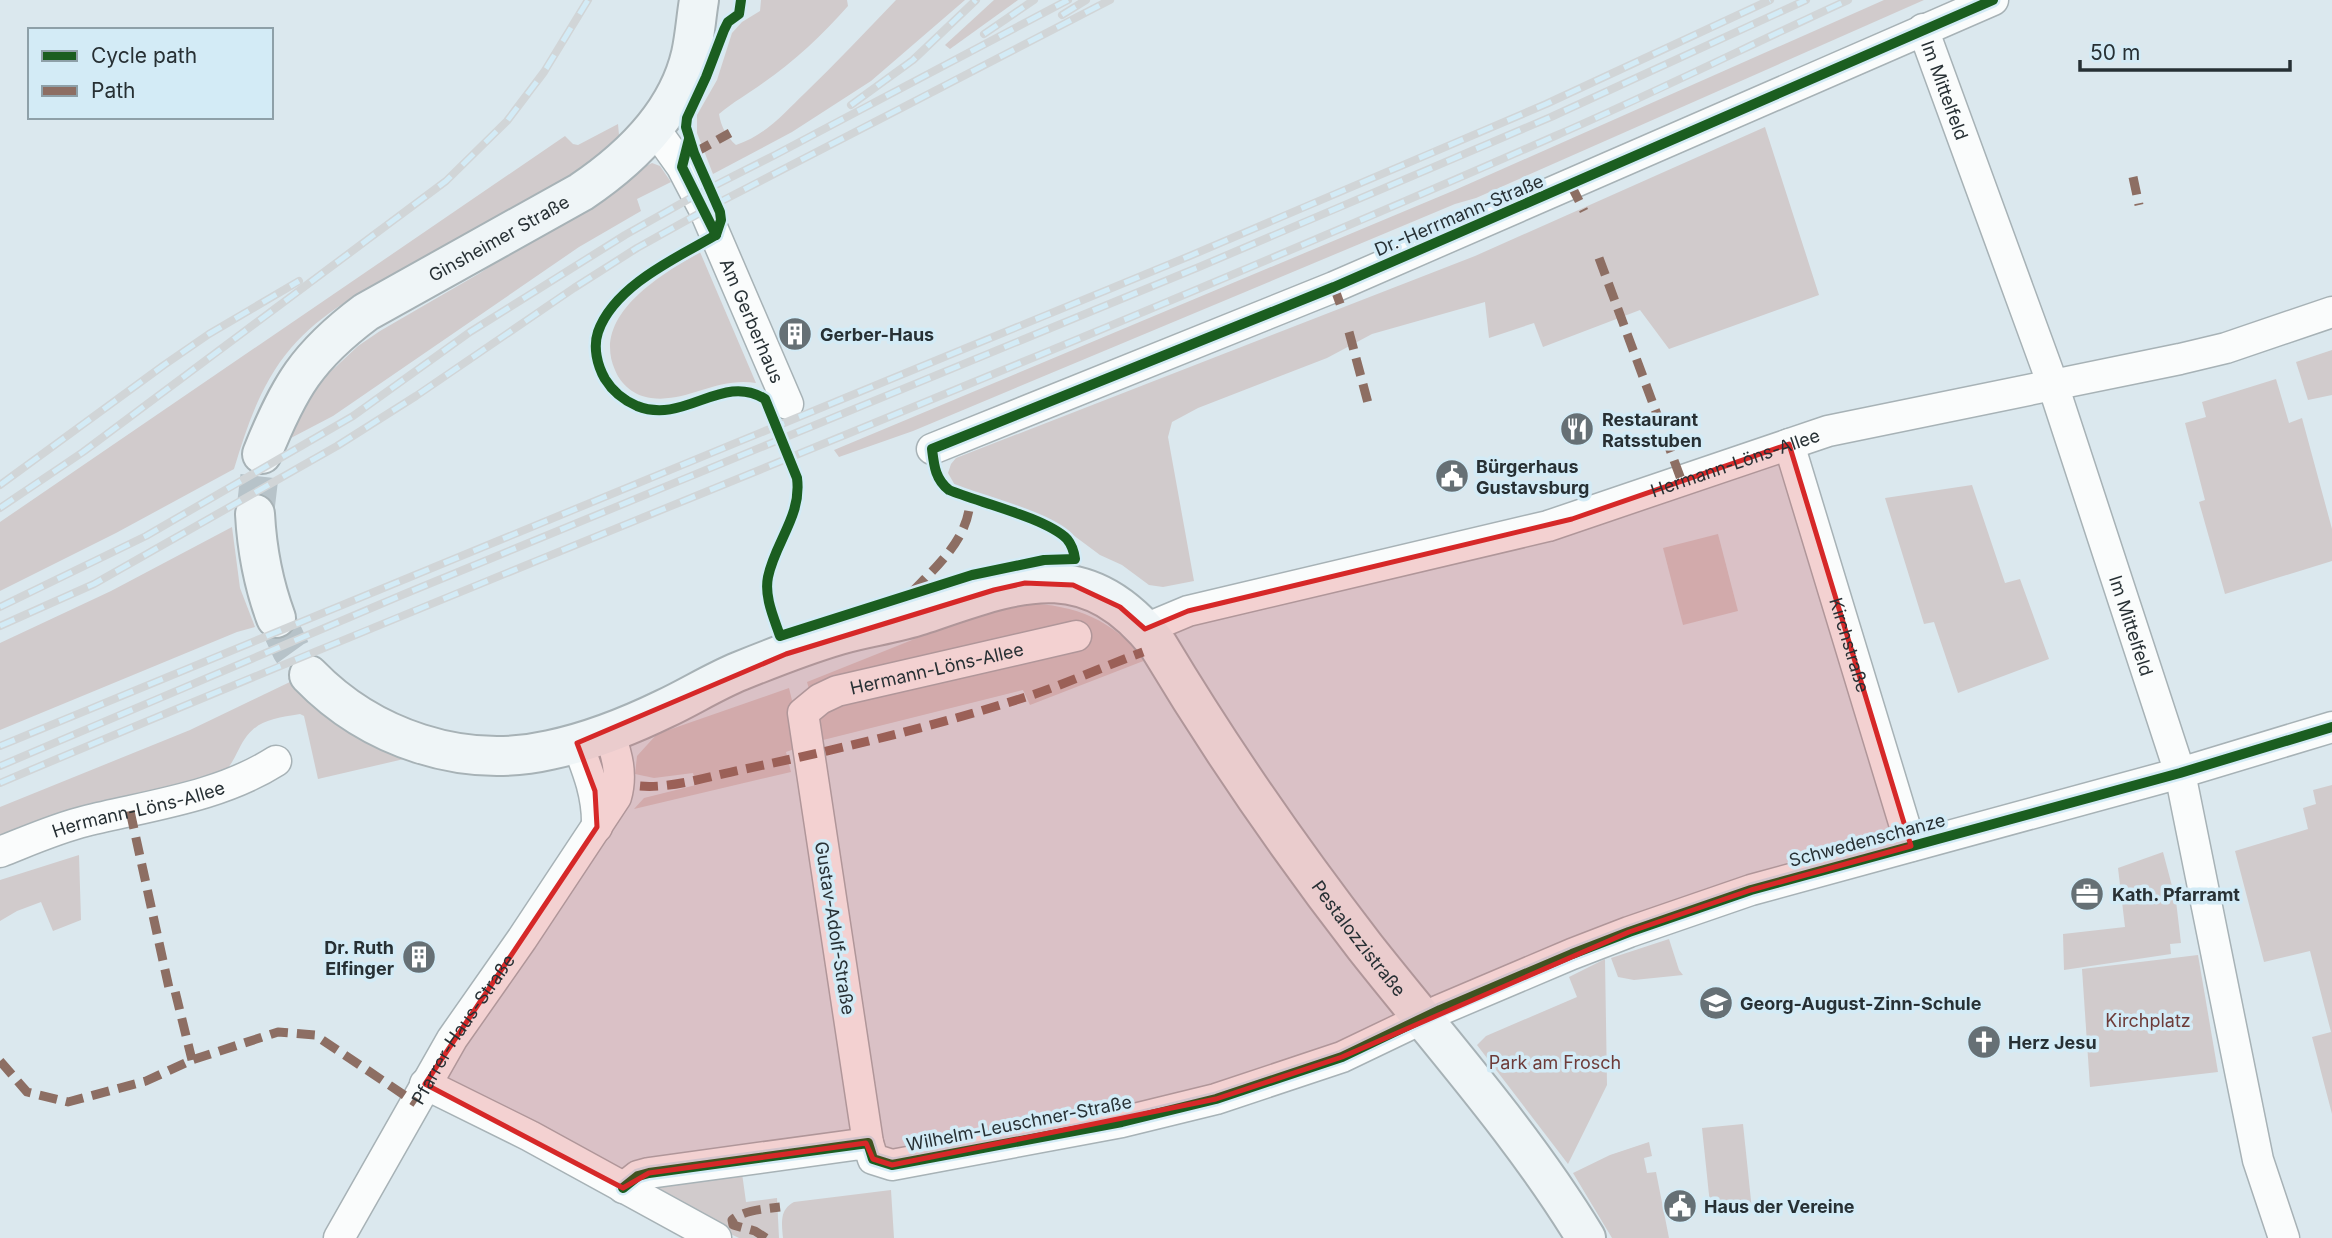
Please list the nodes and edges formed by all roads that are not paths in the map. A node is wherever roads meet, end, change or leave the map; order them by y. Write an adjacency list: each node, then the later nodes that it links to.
1 (699, 0): 4 (main road, Ginsheimer Straße)
2 (1993, 0): 3 (street, Dr.-Herrmann-Straße)
3 (1923, 29): 6 (street, Im Mittelfeld); 9 (street, Dr.-Herrmann-Straße)
4 (654, 128): 7 (street, Am Gerberhaus); 10 (main road, Ginsheimer Straße)
5 (2332, 312): 6 (street, Hermann-Löns-Allee)
6 (2053, 385): 8 (street, Hermann-Löns-Allee); 20 (street, Im Mittelfeld)
7 (788, 404)
8 (1789, 444): 13 (street, Hermann-Löns-Allee); 21 (street, Kirchstraße)
9 (932, 449)
10 (262, 454)
11 (255, 514): 12 (main road)
12 (276, 618)
13 (1144, 629): 18 (main road, Pestalozzistraße); 23 (main road, Pestalozzistraße)
14 (1076, 636): 16 (street, Hermann-Löns-Allee)
15 (309, 675): 18 (main road, Pestalozzistraße)
16 (803, 713): 25 (street, Gustav-Adolf-Straße)
17 (2332, 727): 20 (street, Schwedenschanze)
18 (593, 737): 24 (street, Pfarrer-Haus-Straße)
19 (276, 761): 22 (street, Hermann-Löns-Allee)
20 (2180, 773): 21 (street, Schwedenschanze); 30 (street, Im Mittelfeld)
21 (1911, 846): 23 (street, Schwedenschanze)
22 (0, 852)
23 (1423, 1019): 25 (street, Wilhelm-Leuschner-Straße); 29 (main road, Pestalozzistraße)
24 (425, 1084): 26 (street); 27 (street, Pfarrer-Haus-Straße)
25 (868, 1143): 26 (street)
26 (623, 1188): 28 (street)
27 (339, 1238)
28 (716, 1238)
29 (1586, 1238)
30 (2284, 1238)

